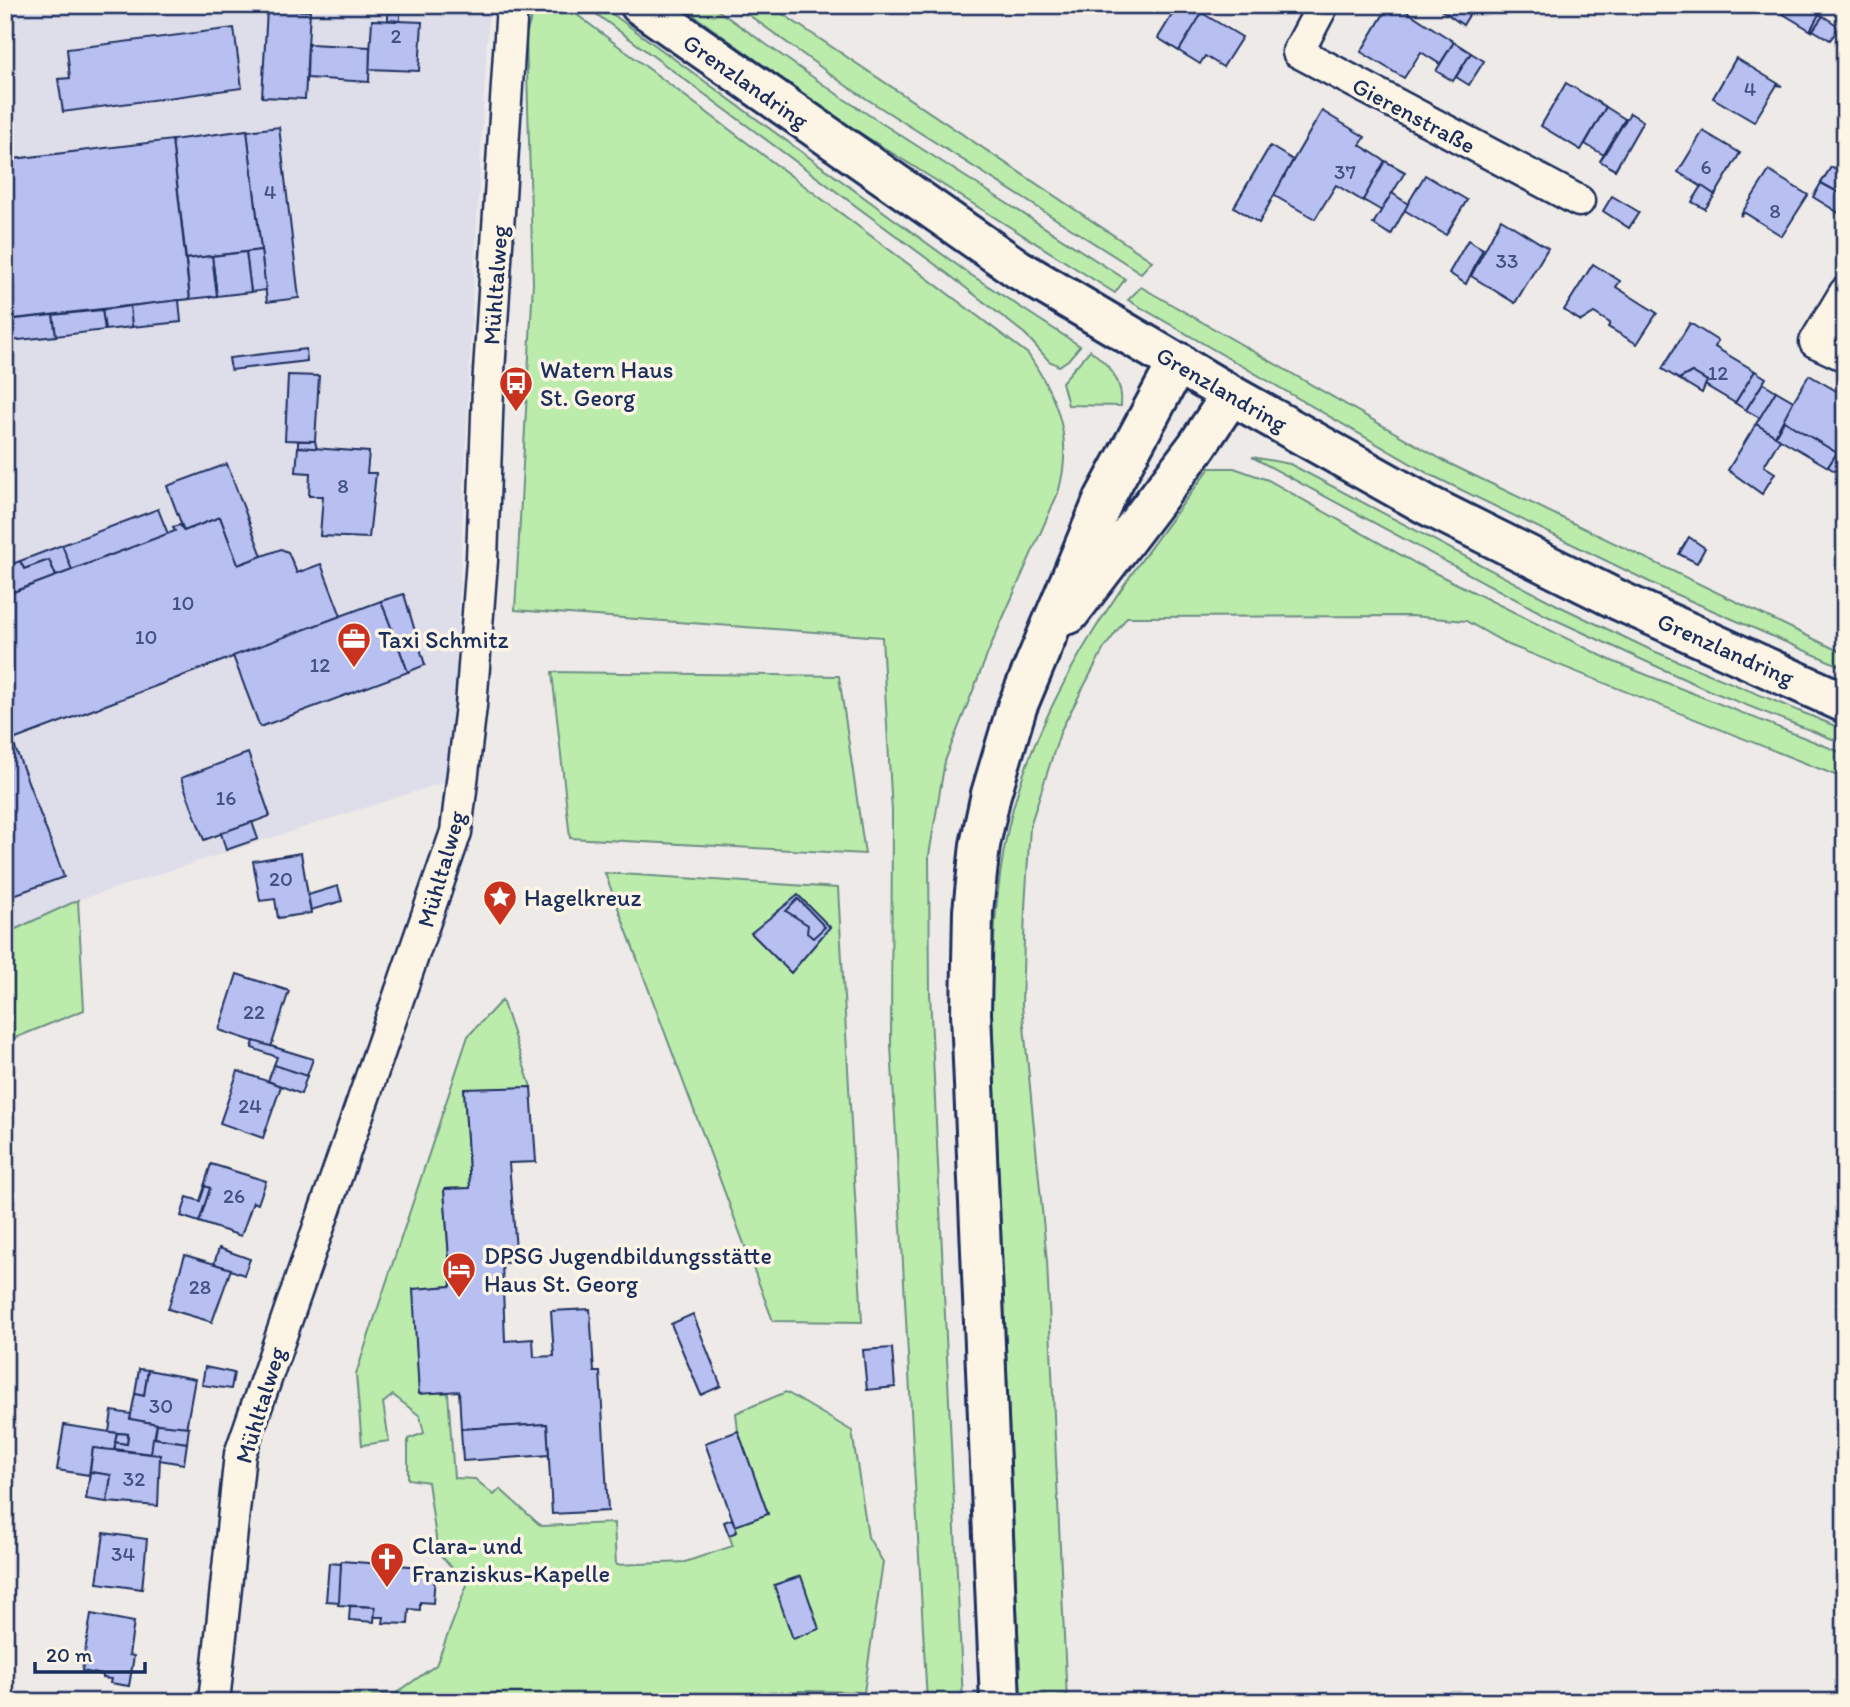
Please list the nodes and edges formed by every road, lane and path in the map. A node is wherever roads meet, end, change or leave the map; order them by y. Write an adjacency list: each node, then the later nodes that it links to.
1 (512, 5): 11 (street, Mühltalweg)
2 (640, 5): 7 (main road, Grenzlandring)
3 (1323, 5): 4 (street, Gierenstraße)
4 (1578, 201)
5 (1845, 292): 6 (street)
6 (1845, 356)
7 (1178, 362): 8 (main road, Grenzlandring); 9 (main road)
8 (1231, 395): 9 (main road); 10 (main road, Grenzlandring)
9 (1039, 655): 12 (main road)
10 (1845, 703)
11 (214, 1702)
12 (1000, 1702)

